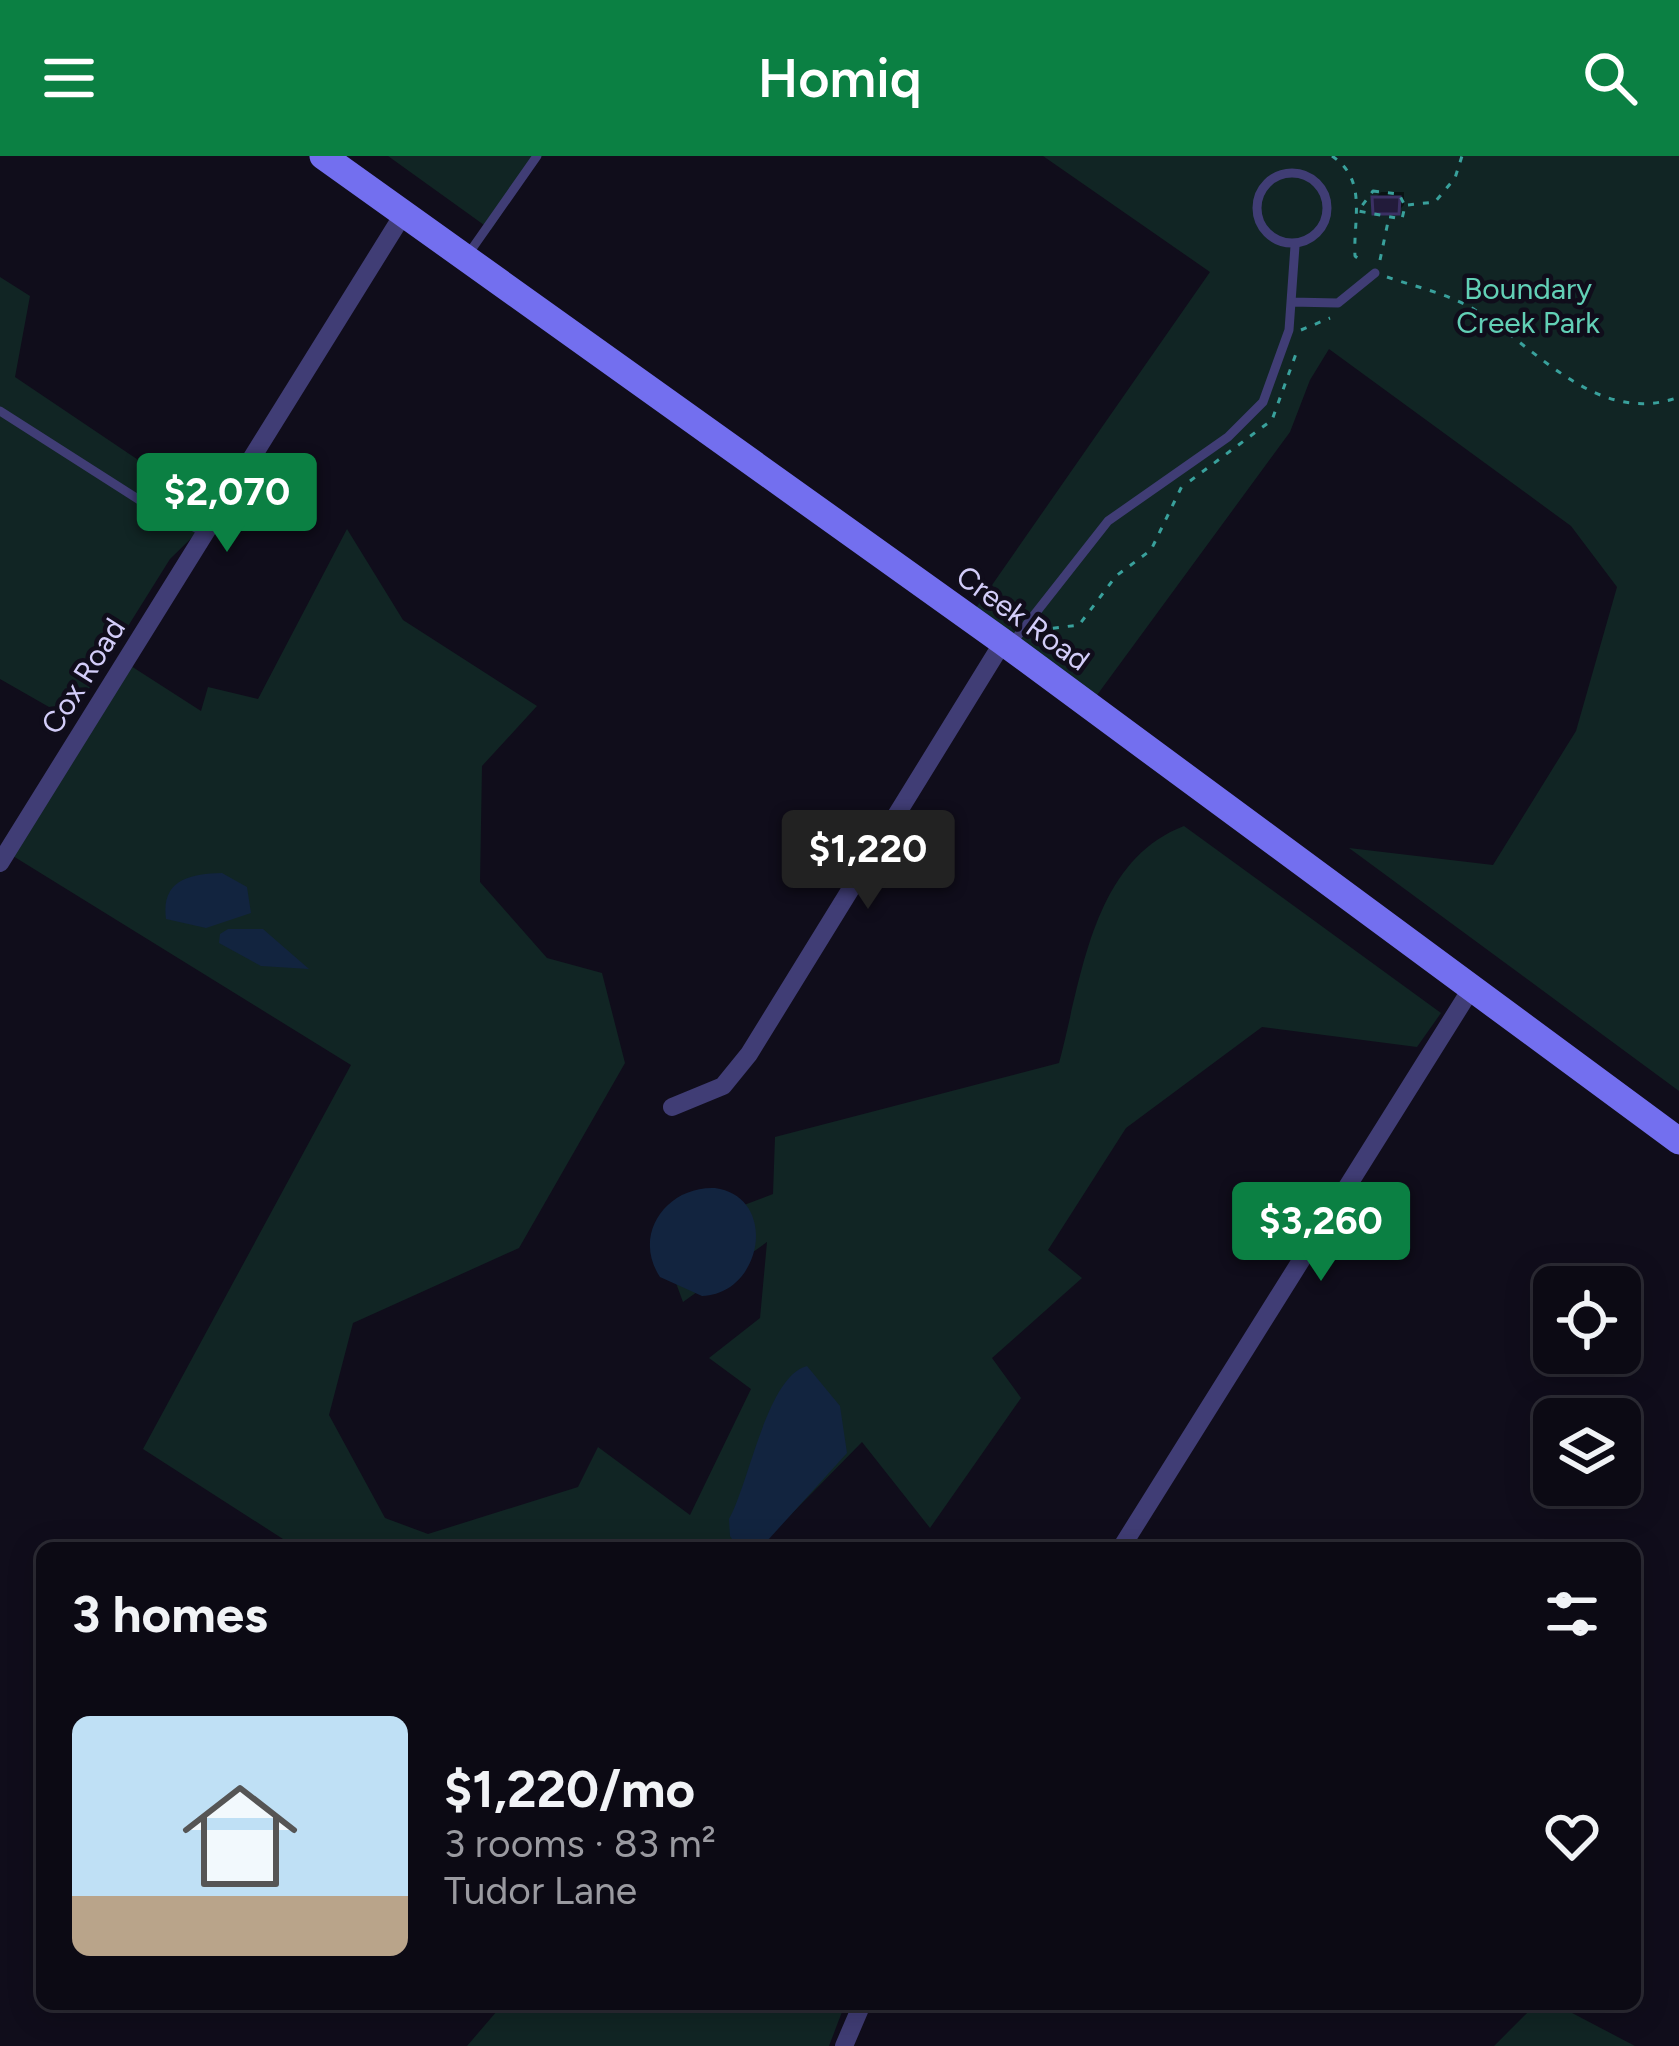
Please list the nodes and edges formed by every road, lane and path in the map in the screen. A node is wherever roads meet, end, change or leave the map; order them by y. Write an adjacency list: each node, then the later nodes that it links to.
1 (323, 156): 7 (main road, Creek Road)
2 (537, 156): 10 (lane)
3 (1332, 156): 6 (path)
4 (1462, 156): 5 (path)
5 (1405, 206): 6 (path); 8 (path)
6 (1358, 211): 8 (path); 11 (path)
7 (404, 213): 10 (main road, Creek Road); 18 (street, Cox Road)
8 (1389, 218): 11 (path)
9 (1294, 246): 9 (lane); 12 (lane)
10 (466, 258): 20 (main road, Creek Road)
11 (1375, 273): 13 (lane); 16 (path)
12 (1291, 302): 13 (lane); 20 (lane)
13 (1338, 303): 14 (path)
14 (1301, 330)
15 (1297, 353): 19 (path)
16 (1679, 398)
17 (0, 411): 18 (lane)
18 (209, 535): 21 (street, Cox Road)
19 (1036, 631)
20 (1006, 645): 22 (main road, Creek Road); 23 (street)
21 (0, 863)
22 (1472, 989): 24 (main road, Creek Road); 25 (street)
23 (672, 1107)
24 (1679, 1141)
25 (1125, 1542)
26 (859, 2010): 27 (street)
27 (844, 2046)

